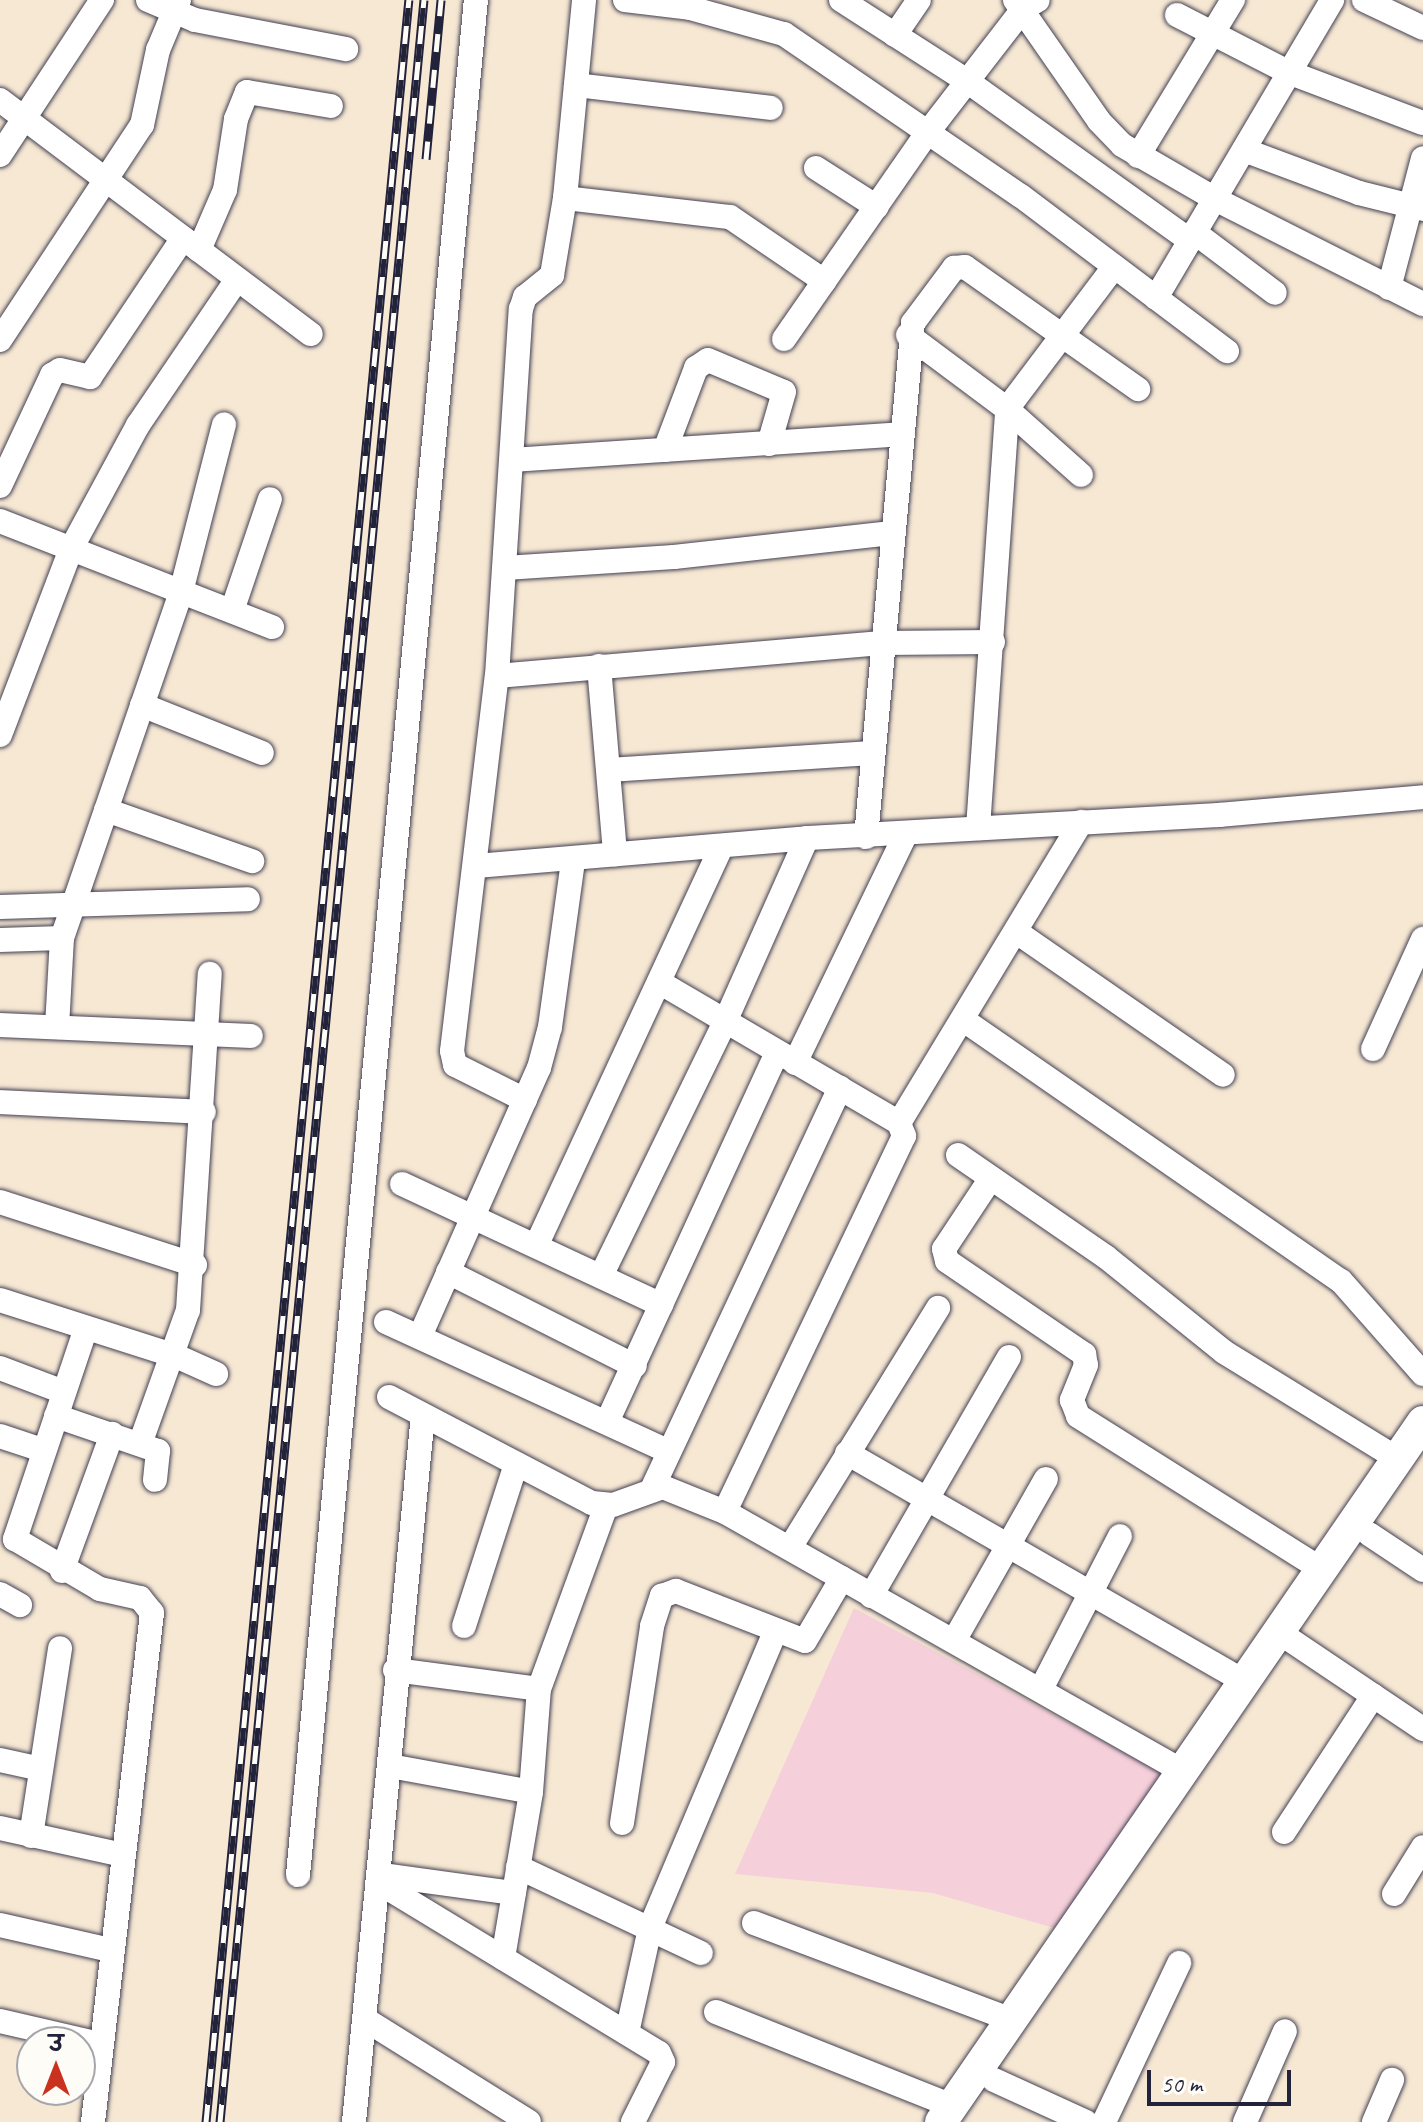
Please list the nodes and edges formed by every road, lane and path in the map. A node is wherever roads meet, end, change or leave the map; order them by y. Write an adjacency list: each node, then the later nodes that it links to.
1 (102, 0): 24 (street)
2 (148, 0): 12 (street)
3 (476, 0): 188 (street)
4 (584, 0): 20 (street)
5 (625, 0): 26 (street)
6 (841, 0): 16 (street)
7 (919, 0): 16 (street)
8 (1233, 0): 15 (street)
9 (1332, 0): 18 (street)
10 (1364, 0): 14 (street)
11 (1025, 3): 19 (street); 29 (street)
12 (176, 6): 17 (street); 32 (street)
13 (1177, 15): 15 (street)
14 (1423, 28)
15 (1214, 33): 18 (street); 29 (street)
16 (895, 35): 19 (street)
17 (346, 49)
18 (1288, 72): 25 (street); 27 (street)
19 (967, 81): 26 (street); 37 (street)
20 (576, 85): 23 (street); 33 (street)
21 (0, 100): 24 (street)
22 (331, 106): 38 (street)
23 (771, 108)
24 (27, 118): 28 (street); 32 (street)
25 (1423, 123)
26 (928, 132): 35 (street); 39 (street)
27 (1244, 150): 34 (street); 36 (street)
28 (0, 155)
29 (1138, 156): 34 (street)
30 (1423, 158): 36 (street)
31 (816, 168): 35 (street)
32 (106, 180): 38 (street); 50 (street)
33 (565, 198): 41 (street); 58 (street)
34 (1215, 199): 37 (street); 42 (street)
35 (877, 207): 41 (street)
36 (1415, 208): 42 (street)
37 (1191, 235): 43 (street); 44 (street)
38 (191, 244): 40 (street); 60 (street)
39 (1114, 267): 44 (street); 48 (street)
40 (236, 281): 46 (street); 64 (street)
41 (824, 281): 49 (street)
42 (1389, 288): 45 (street)
43 (1275, 293)
44 (1156, 298): 51 (street)
45 (1423, 304)
46 (311, 334)
47 (908, 335): 48 (street); 53 (street); 55 (street)
48 (1065, 336): 52 (street); 53 (street)
49 (784, 339)
50 (0, 340)
51 (1227, 351)
52 (1138, 389)
53 (1007, 409): 59 (street); 69 (street)
54 (224, 424): 66 (street)
55 (900, 434): 56 (street); 63 (street)
56 (769, 444): 57 (street); 57 (street)
57 (665, 450): 58 (street)
58 (512, 460): 65 (street)
59 (1081, 475)
60 (0, 486)
61 (270, 499): 67 (street)
62 (0, 521): 64 (street)
63 (892, 533): 65 (street); 70 (street)
64 (71, 549): 66 (street); 74 (street)
65 (505, 568): 72 (street)
66 (181, 592): 67 (street); 73 (street)
67 (232, 611): 68 (street)
68 (272, 627)
69 (993, 642): 70 (street); 81 (street)
70 (882, 643): 71 (street); 76 (street)
71 (599, 666): 72 (street); 77 (street)
72 (497, 676): 89 (street)
73 (142, 705): 75 (street); 79 (street)
74 (0, 735)
75 (262, 753)
76 (871, 753): 77 (street); 83 (street)
77 (609, 770): 86 (street)
78 (1423, 797): 80 (street)
79 (106, 810): 87 (street); 91 (street)
80 (1081, 822): 81 (street); 93 (street)
81 (978, 828): 82 (street)
82 (906, 833): 83 (street); 106 (street)
83 (866, 837): 84 (street)
84 (807, 838): 85 (street); 100 (street)
85 (721, 848): 86 (street); 98 (street)
86 (615, 854): 88 (street)
87 (252, 861)
88 (573, 861): 89 (street); 109 (street)
89 (476, 866): 109 (street)
90 (248, 899): 91 (street)
91 (74, 904): 92 (street); 94 (street)
92 (0, 907)
93 (1018, 933): 99 (street); 107 (street)
94 (62, 938): 96 (street); 102 (street)
95 (1423, 939): 105 (street)
96 (0, 940)
97 (210, 974): 103 (street)
98 (659, 982): 100 (street); 118 (street)
99 (965, 1021): 112 (street); 133 (street)
100 (725, 1022): 106 (street); 121 (street)
101 (0, 1025): 102 (street)
102 (57, 1027): 103 (street)
103 (209, 1032): 104 (street); 111 (street)
104 (251, 1036)
105 (1373, 1049)
106 (786, 1057): 108 (street); 123 (street)
107 (1223, 1075)
108 (840, 1088): 112 (street); 144 (street)
109 (525, 1100): 117 (street)
110 (0, 1102): 111 (street)
111 (204, 1112): 119 (street)
112 (899, 1123): 153 (street)
113 (958, 1155): 114 (street)
114 (991, 1178): 146 (street); 159 (street)
115 (402, 1184): 117 (street)
116 (0, 1202): 119 (street)
117 (476, 1215): 118 (street); 120 (street)
118 (537, 1244): 121 (street)
119 (195, 1265): 128 (street)
120 (448, 1272): 127 (street); 130 (street)
121 (602, 1274): 123 (street)
122 (0, 1300): 126 (street)
123 (661, 1305): 130 (street)
124 (938, 1308): 145 (street)
125 (386, 1322): 127 (street)
126 (86, 1328): 128 (street); 134 (street)
127 (421, 1334): 138 (street)
128 (176, 1356): 132 (street); 142 (street)
129 (1009, 1357): 151 (street)
130 (635, 1366): 138 (street)
131 (0, 1368): 134 (street)
132 (216, 1374)
133 (1423, 1374)
134 (64, 1392): 137 (street)
135 (389, 1397): 136 (street)
136 (423, 1415): 147 (street); 170 (street)
137 (56, 1416): 140 (street); 143 (street)
138 (608, 1420): 144 (street)
139 (1423, 1422): 146 (main road)
140 (112, 1434): 142 (street); 161 (street)
141 (0, 1436): 143 (street)
142 (140, 1444): 149 (street)
143 (42, 1450): 154 (street)
144 (668, 1451): 150 (street)
145 (847, 1453): 151 (street); 158 (street)
146 (1410, 1459): 155 (main road); 159 (main road)
147 (516, 1464): 152 (street); 165 (street)
148 (1046, 1479): 157 (street)
149 (155, 1480)
150 (653, 1487): 152 (street); 153 (street)
151 (931, 1498): 157 (street); 164 (street)
152 (606, 1506): 172 (street)
153 (725, 1512): 158 (street)
154 (8, 1528): 161 (street)
155 (1369, 1534): 160 (street); 167 (main road)
156 (1120, 1536): 163 (street)
157 (1012, 1544): 163 (street); 168 (street)
158 (791, 1546): 162 (street)
159 (1319, 1568): 167 (main road)
160 (1423, 1570)
161 (62, 1571): 186 (street)
162 (842, 1578): 164 (street); 166 (street)
163 (1091, 1593): 171 (street); 173 (street)
164 (871, 1596): 168 (street)
165 (464, 1626)
166 (775, 1632): 181 (street); 194 (street)
167 (1285, 1637): 171 (main road); 174 (street); 206 (main road)
168 (955, 1639): 173 (street)
169 (60, 1648): 178 (street)
170 (395, 1670): 172 (street); 177 (street)
171 (1244, 1681): 179 (main road)
172 (539, 1689): 180 (street)
173 (1041, 1689): 179 (street)
174 (1373, 1696): 175 (street); 183 (street)
175 (1423, 1729)
176 (0, 1760): 178 (street)
177 (390, 1766): 180 (street); 189 (street)
178 (41, 1769): 184 (street)
179 (1184, 1772): 201 (main road)
180 (531, 1792): 187 (street)
181 (622, 1823)
182 (0, 1828): 184 (street)
183 (1284, 1832)
184 (31, 1836): 186 (street)
185 (1423, 1847): 191 (street)
186 (123, 1855): 195 (street)
187 (518, 1867): 190 (street); 194 (street)
188 (298, 1875)
189 (381, 1879): 190 (street); 197 (street); 200 (street)
190 (514, 1893): 197 (street)
191 (1394, 1894)
192 (754, 1923): 201 (street)
193 (0, 1925): 195 (street)
194 (650, 1928): 196 (street); 204 (street)
195 (110, 1950): 205 (street)
196 (701, 1953)
197 (503, 1958): 204 (street)
198 (1179, 1963): 214 (street)
199 (716, 2012): 208 (street)
200 (366, 2020): 210 (street); 211 (street)
201 (1012, 2020): 208 (main road)
202 (0, 2021): 205 (street)
203 (1285, 2031): 215 (street)
204 (627, 2033): 212 (street)
205 (100, 2044): 209 (street)
206 (994, 2080): 208 (main road); 213 (street)
207 (1392, 2080): 216 (street)
208 (953, 2117)
209 (93, 2122)
210 (354, 2122)
211 (529, 2122)
212 (633, 2122)
213 (1086, 2122)
214 (1104, 2122)
215 (1245, 2122)
216 (1374, 2122)

